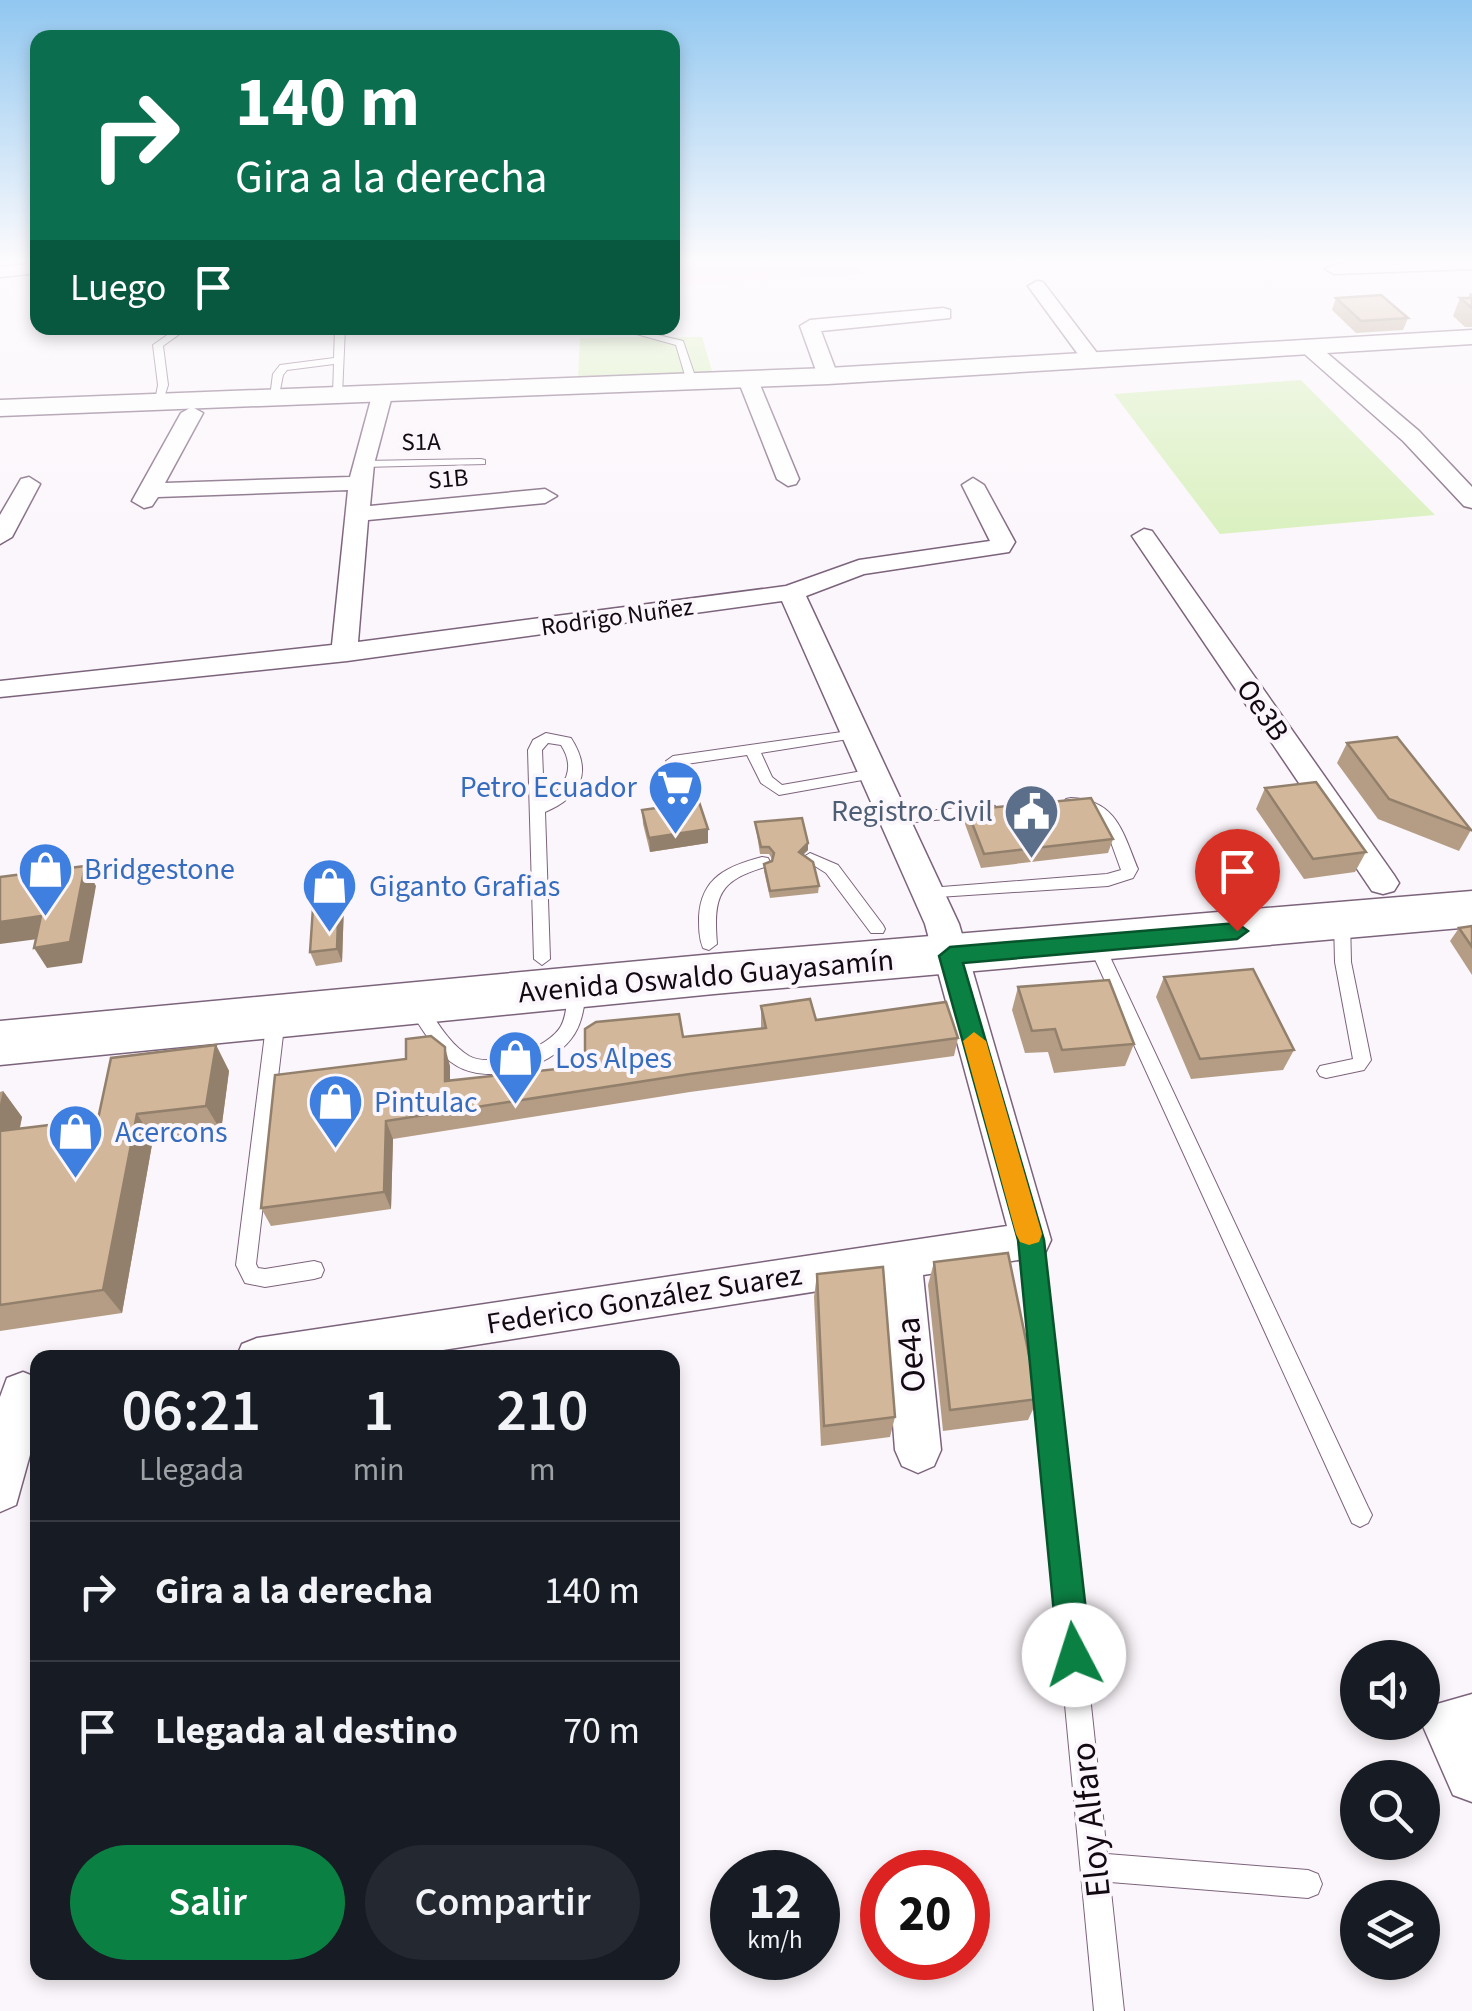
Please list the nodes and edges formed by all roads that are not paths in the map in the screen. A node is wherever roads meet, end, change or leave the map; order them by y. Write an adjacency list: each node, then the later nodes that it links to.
1 (158, 357): 16 (lane)
2 (339, 357): 8 (lane)
3 (684, 357): 12 (lane)
4 (821, 357): 10 (street)
5 (1090, 357): 9 (street)
6 (1152, 357): 9 (street)
7 (1319, 357): 25 (street)
8 (339, 360): 14 (lane); 15 (lane)
9 (1093, 361): 10 (street)
10 (828, 376): 11 (street)
11 (748, 380): 12 (street); 21 (street)
12 (692, 382): 13 (street)
13 (383, 392): 14 (street); 20 (street)
14 (338, 393): 15 (street)
15 (274, 395): 16 (street)
16 (159, 399): 17 (street)
17 (0, 408)
18 (192, 413): 20 (street)
19 (480, 462): 20 (lane, S1A)
20 (362, 474): 26 (street)
21 (788, 479)
22 (29, 484): 28 (street)
23 (973, 485): 29 (street, Rodrigo Nuñez)
24 (545, 496): 26 (street, S1B)
25 (1472, 501)
26 (357, 514): 30 (street)
27 (1144, 536): 43 (street, Oe3B)
28 (0, 537)
29 (788, 594): 30 (street, Rodrigo Nuñez); 32 (street)
30 (347, 653): 31 (street, Rodrigo Nuñez)
31 (0, 689)
32 (856, 734): 33 (lane); 35 (street)
33 (753, 750): 34 (lane); 35 (lane)
34 (673, 761)
35 (874, 774): 39 (street)
36 (1046, 805): 46 (lane)
37 (1008, 808): 39 (lane)
38 (538, 810): 38 (lane); 50 (lane)
39 (895, 819): 46 (street)
40 (810, 858): 47 (lane)
41 (762, 862): 48 (lane)
42 (1472, 876): 43 (main road, Avenida Oswaldo Guayasamín)
43 (1383, 883): 46 (main road, Avenida Oswaldo Guayasamín)
44 (1472, 909): 45 (main road, Avenida Oswaldo Guayasamín)
45 (1342, 922): 49 (main road, Avenida Oswaldo Guayasamín); 55 (lane)
46 (940, 924): 47 (main road, Avenida Oswaldo Guayasamín); 49 (main road, Avenida Oswaldo Guayasamín); 50 (main road, Avenida Oswaldo Guayasamín); 56 (street, Eloy Alfaro)
47 (877, 929): 48 (main road, Avenida Oswaldo Guayasamín)
48 (709, 944): 50 (main road, Avenida Oswaldo Guayasamín)
49 (1096, 944): 63 (lane)
50 (560, 973): 51 (main road, Avenida Oswaldo Guayasamín); 51 (lane); 52 (main road, Avenida Oswaldo Guayasamín)
51 (414, 1002): 53 (main road, Avenida Oswaldo Guayasamín)
52 (0, 1008)
53 (276, 1017): 54 (main road, Avenida Oswaldo Guayasamín); 58 (lane)
54 (0, 1043)
55 (1326, 1070)
56 (1031, 1240): 57 (street, Federico González Suarez); 66 (lane, Eloy Alfaro)
57 (901, 1260): 59 (street, Federico González Suarez); 61 (street, Oe4a)
58 (314, 1270)
59 (352, 1350)
60 (20, 1393): 62 (street)
61 (918, 1450)
62 (0, 1489)
63 (1360, 1516)
64 (1472, 1720): 65 (street)
65 (1472, 1776)
66 (1094, 1867): 67 (lane); 68 (lane, Eloy Alfaro)
67 (1308, 1884)
68 (1109, 2011)

